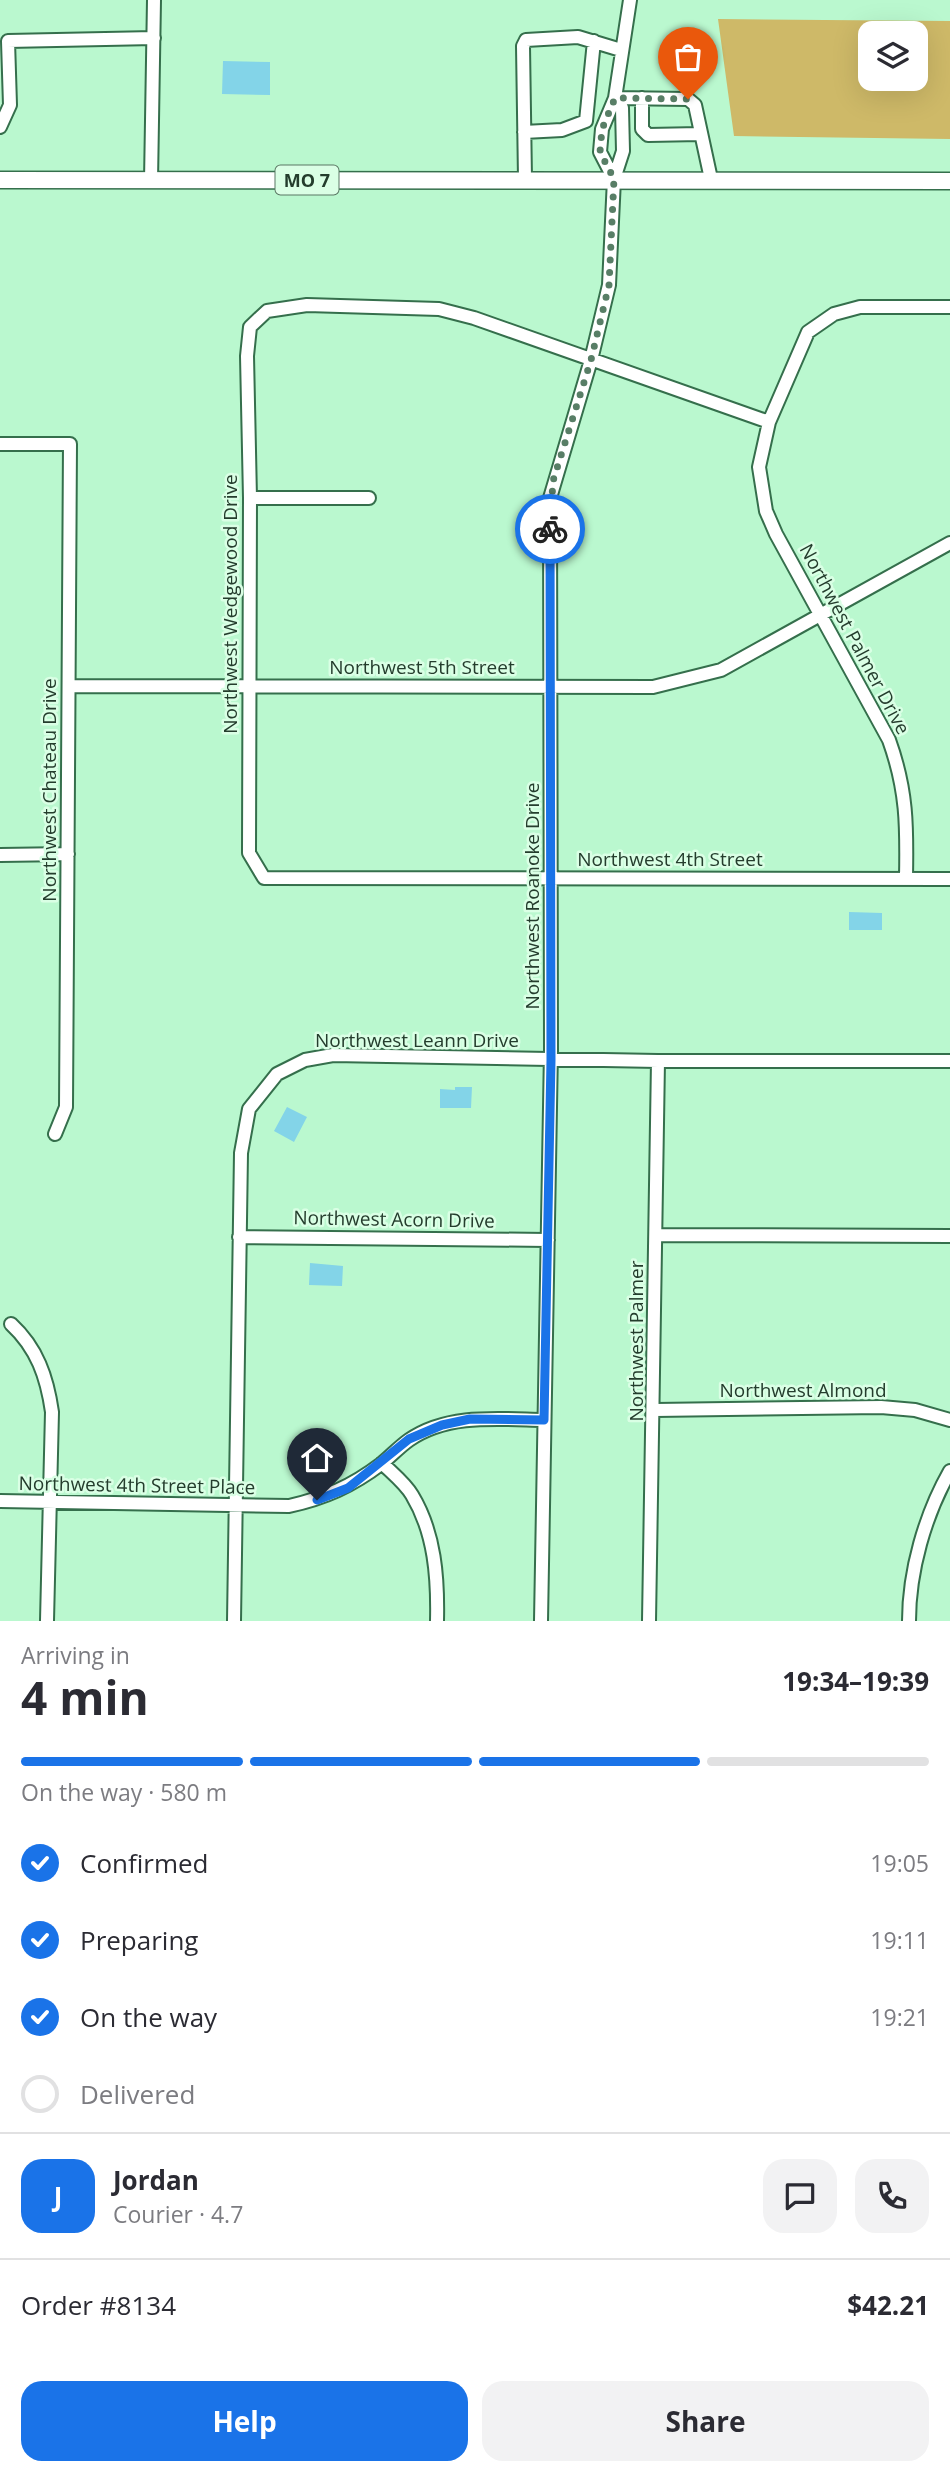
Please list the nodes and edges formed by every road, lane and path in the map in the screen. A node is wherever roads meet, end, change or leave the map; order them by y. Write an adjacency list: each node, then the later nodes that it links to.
1 (154, 0): 3 (street)
2 (630, 0): 5 (street)
3 (153, 38): 8 (street); 15 (street)
4 (594, 41): 5 (street); 9 (street); 9 (street)
5 (621, 50): 6 (street)
6 (615, 98): 7 (street); 12 (street, Northwest Roanoke Drive); 12 (street)
7 (642, 98): 10 (street); 10 (street)
8 (0, 127)
9 (524, 132): 11 (street)
10 (700, 134): 13 (street)
11 (524, 179): 12 (main road, MO 7); 15 (main road, MO 7)
12 (614, 179): 13 (main road, MO 7); 18 (street, Northwest Roanoke Drive)
13 (711, 179): 16 (main road, MO 7)
14 (0, 180): 15 (main road, MO 7)
15 (151, 181)
16 (950, 181)
17 (950, 307): 19 (street, Northwest Palmer Drive)
18 (591, 360): 19 (street); 21 (street, Northwest Wedgewood Drive); 27 (street, Northwest Roanoke Drive)
19 (769, 422): 24 (street, Northwest Palmer Drive)
20 (0, 444): 25 (street, Northwest Chateau Drive)
21 (250, 498): 22 (street); 26 (street, Northwest Wedgewood Drive)
22 (369, 498)
23 (950, 543): 24 (street, Northwest 5th Street)
24 (820, 615): 27 (street, Northwest 5th Street); 32 (street, Northwest Palmer Drive)
25 (69, 686): 26 (street, Northwest 5th Street); 28 (street, Northwest Chateau Drive)
26 (250, 687): 27 (street, Northwest 5th Street); 30 (street, Northwest Wedgewood Drive)
27 (552, 687): 31 (street, Northwest Roanoke Drive)
28 (68, 854): 29 (street); 37 (street, Northwest Chateau Drive)
29 (0, 855)
30 (264, 878): 31 (street, Northwest 4th Street)
31 (552, 878): 32 (street, Northwest 4th Street); 34 (street, Northwest Roanoke Drive)
32 (906, 878): 33 (street, Northwest 4th Street)
33 (950, 879)
34 (551, 1060): 35 (street, Northwest Leann Drive); 40 (street, Northwest Leann Drive); 41 (street, Northwest Roanoke Drive)
35 (658, 1061): 36 (street, Northwest Leann Drive); 38 (street, Northwest Palmer)
36 (950, 1061)
37 (55, 1134)
38 (656, 1235): 39 (street); 43 (street, Northwest Palmer)
39 (950, 1236)
40 (239, 1237): 41 (street, Northwest Acorn Drive); 50 (street, Northwest Leann Drive)
41 (548, 1240): 44 (street, Northwest Roanoke Drive)
42 (11, 1324): 49 (street)
43 (655, 1410): 45 (street, Northwest Almond); 55 (street, Northwest Palmer)
44 (544, 1420): 46 (street, Northwest 4th Street Place); 54 (street, Northwest Roanoke Drive)
45 (950, 1420)
46 (382, 1463): 50 (street, Northwest 4th Street Place); 53 (street)
47 (950, 1471): 56 (street)
48 (0, 1501): 49 (street, Northwest 4th Street Place)
49 (51, 1502): 50 (street, Northwest 4th Street Place); 51 (street)
50 (234, 1507): 52 (street, Northwest Leann Drive)
51 (47, 1621)
52 (234, 1621)
53 (437, 1621)
54 (541, 1621)
55 (649, 1621)
56 (909, 1621)

